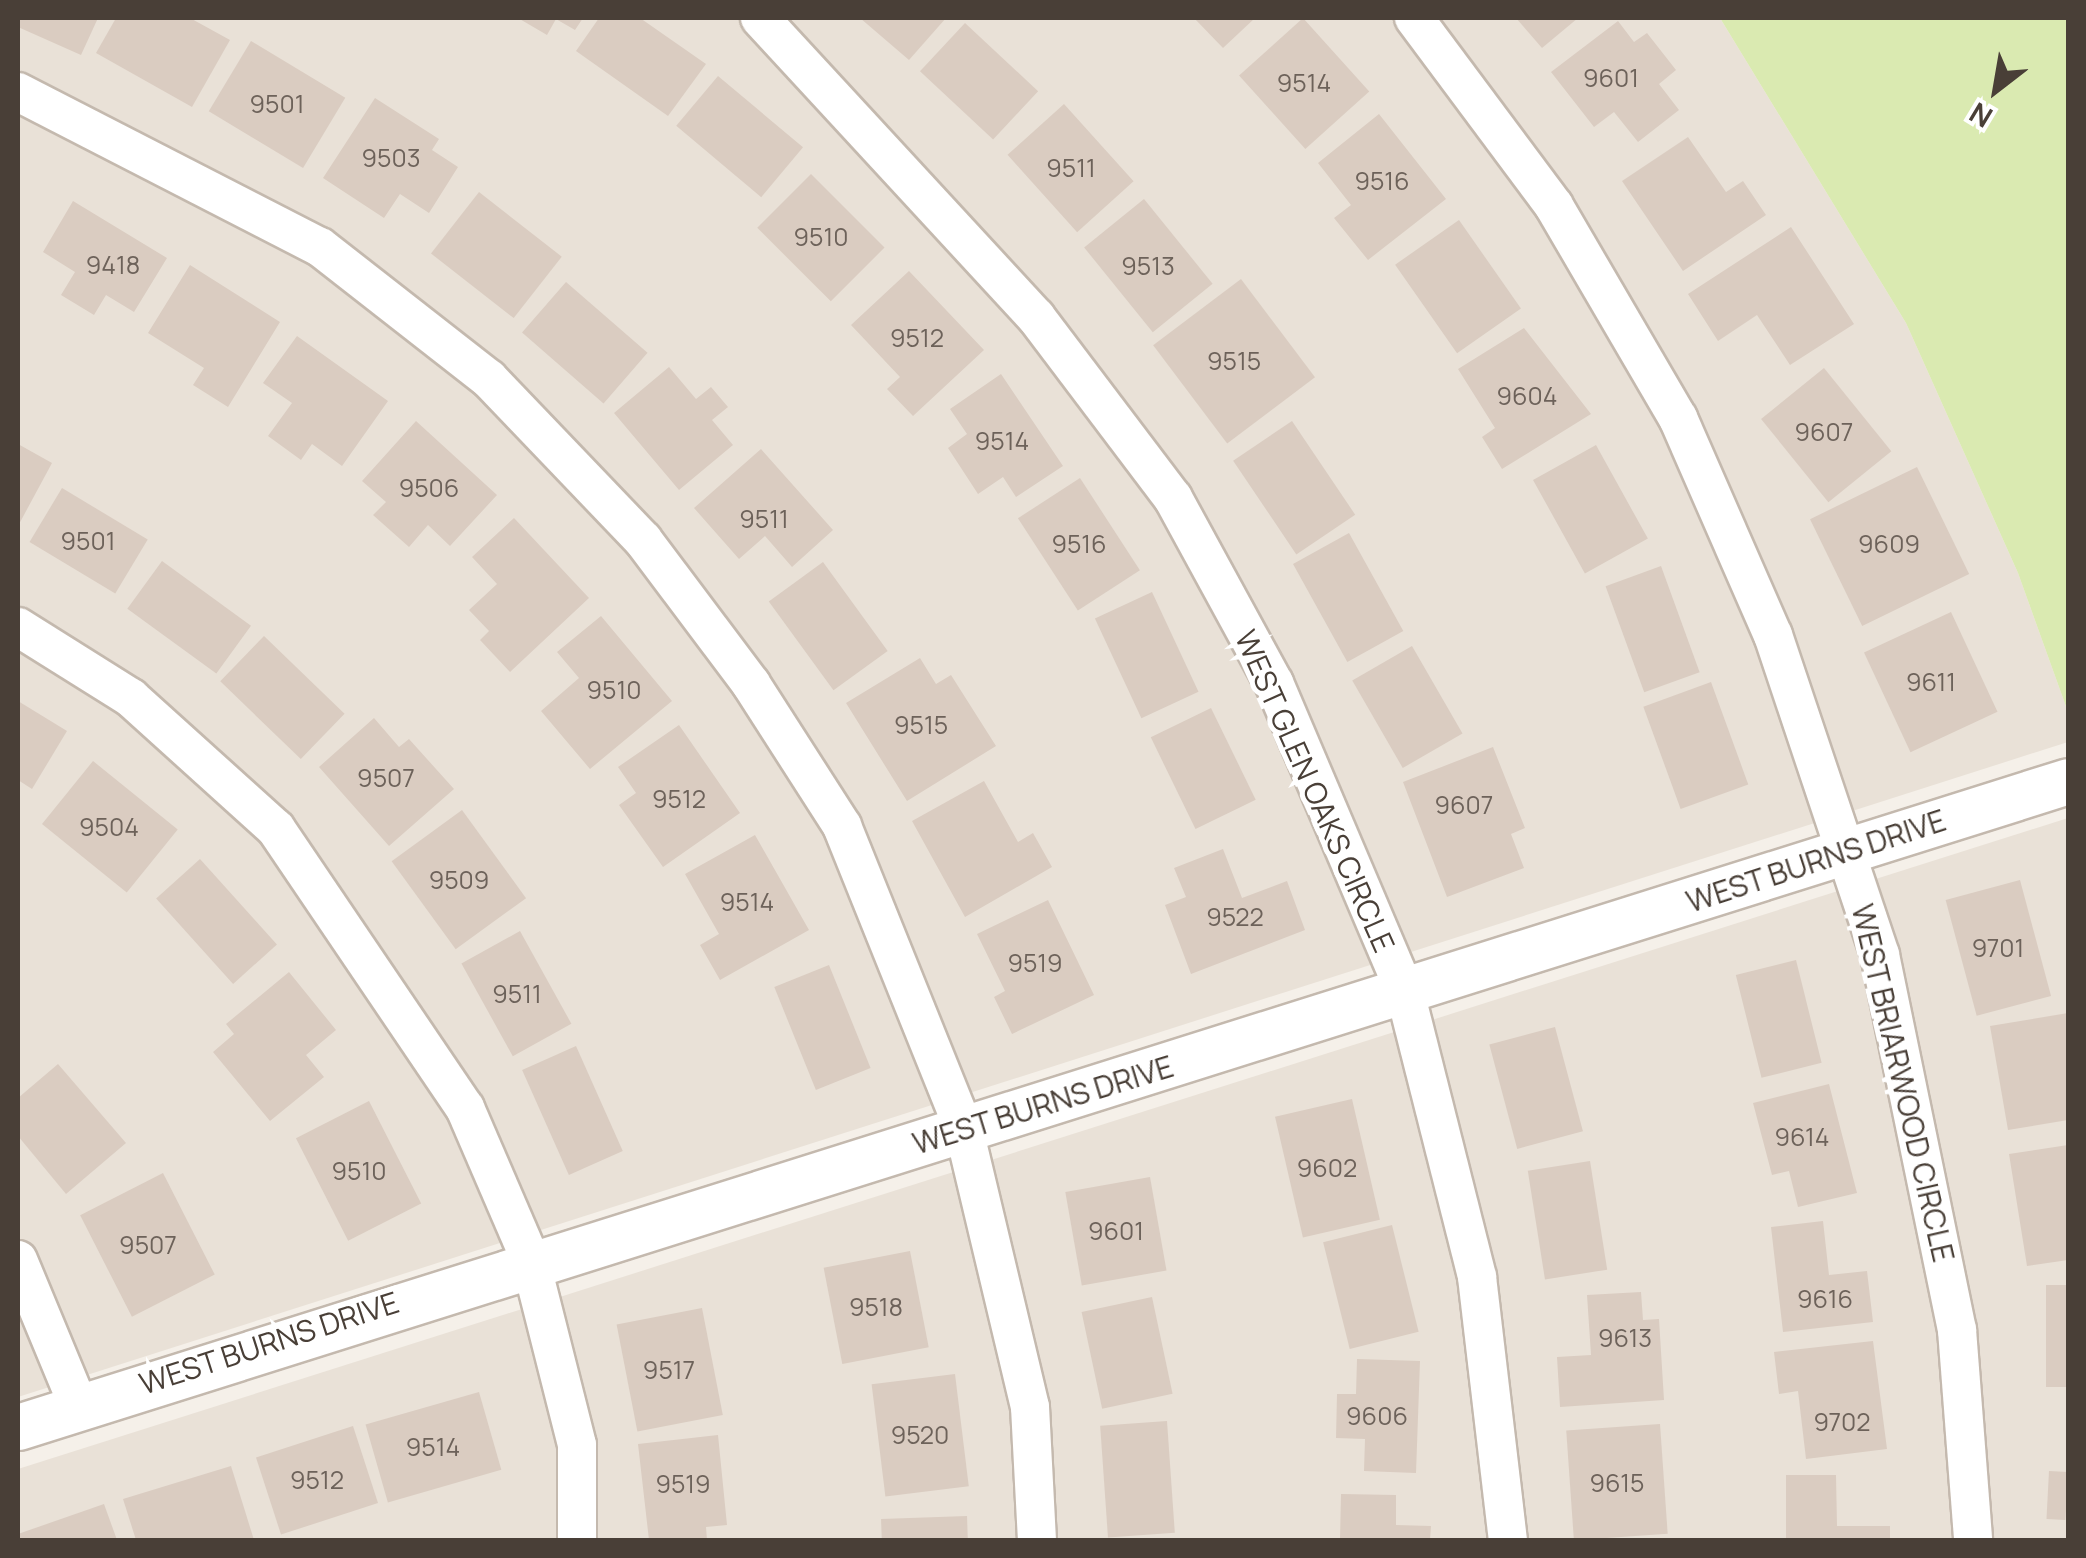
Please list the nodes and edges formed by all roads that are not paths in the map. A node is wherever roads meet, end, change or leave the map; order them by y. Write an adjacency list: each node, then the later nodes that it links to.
1 (760, 18): 7 (street, WEST GLEN OAKS CIRCLE)
2 (1414, 18): 6 (street, WEST BRIARWOOD CIRCLE)
3 (18, 92): 8 (street)
4 (18, 626): 9 (street)
5 (2068, 781): 6 (street, WEST BURNS DRIVE)
6 (1847, 852): 7 (street, WEST BURNS DRIVE); 16 (street, WEST BRIARWOOD CIRCLE)
7 (1405, 992): 8 (street, WEST BURNS DRIVE); 15 (street, WEST GLEN OAKS CIRCLE)
8 (964, 1130): 9 (street, WEST BURNS DRIVE); 14 (street)
9 (530, 1259): 11 (street, WEST BURNS DRIVE); 13 (street)
10 (18, 1260): 11 (street)
11 (78, 1404): 12 (street, WEST BURNS DRIVE)
12 (18, 1427)
13 (576, 1540)
14 (1037, 1540)
15 (1508, 1540)
16 (1973, 1540)

